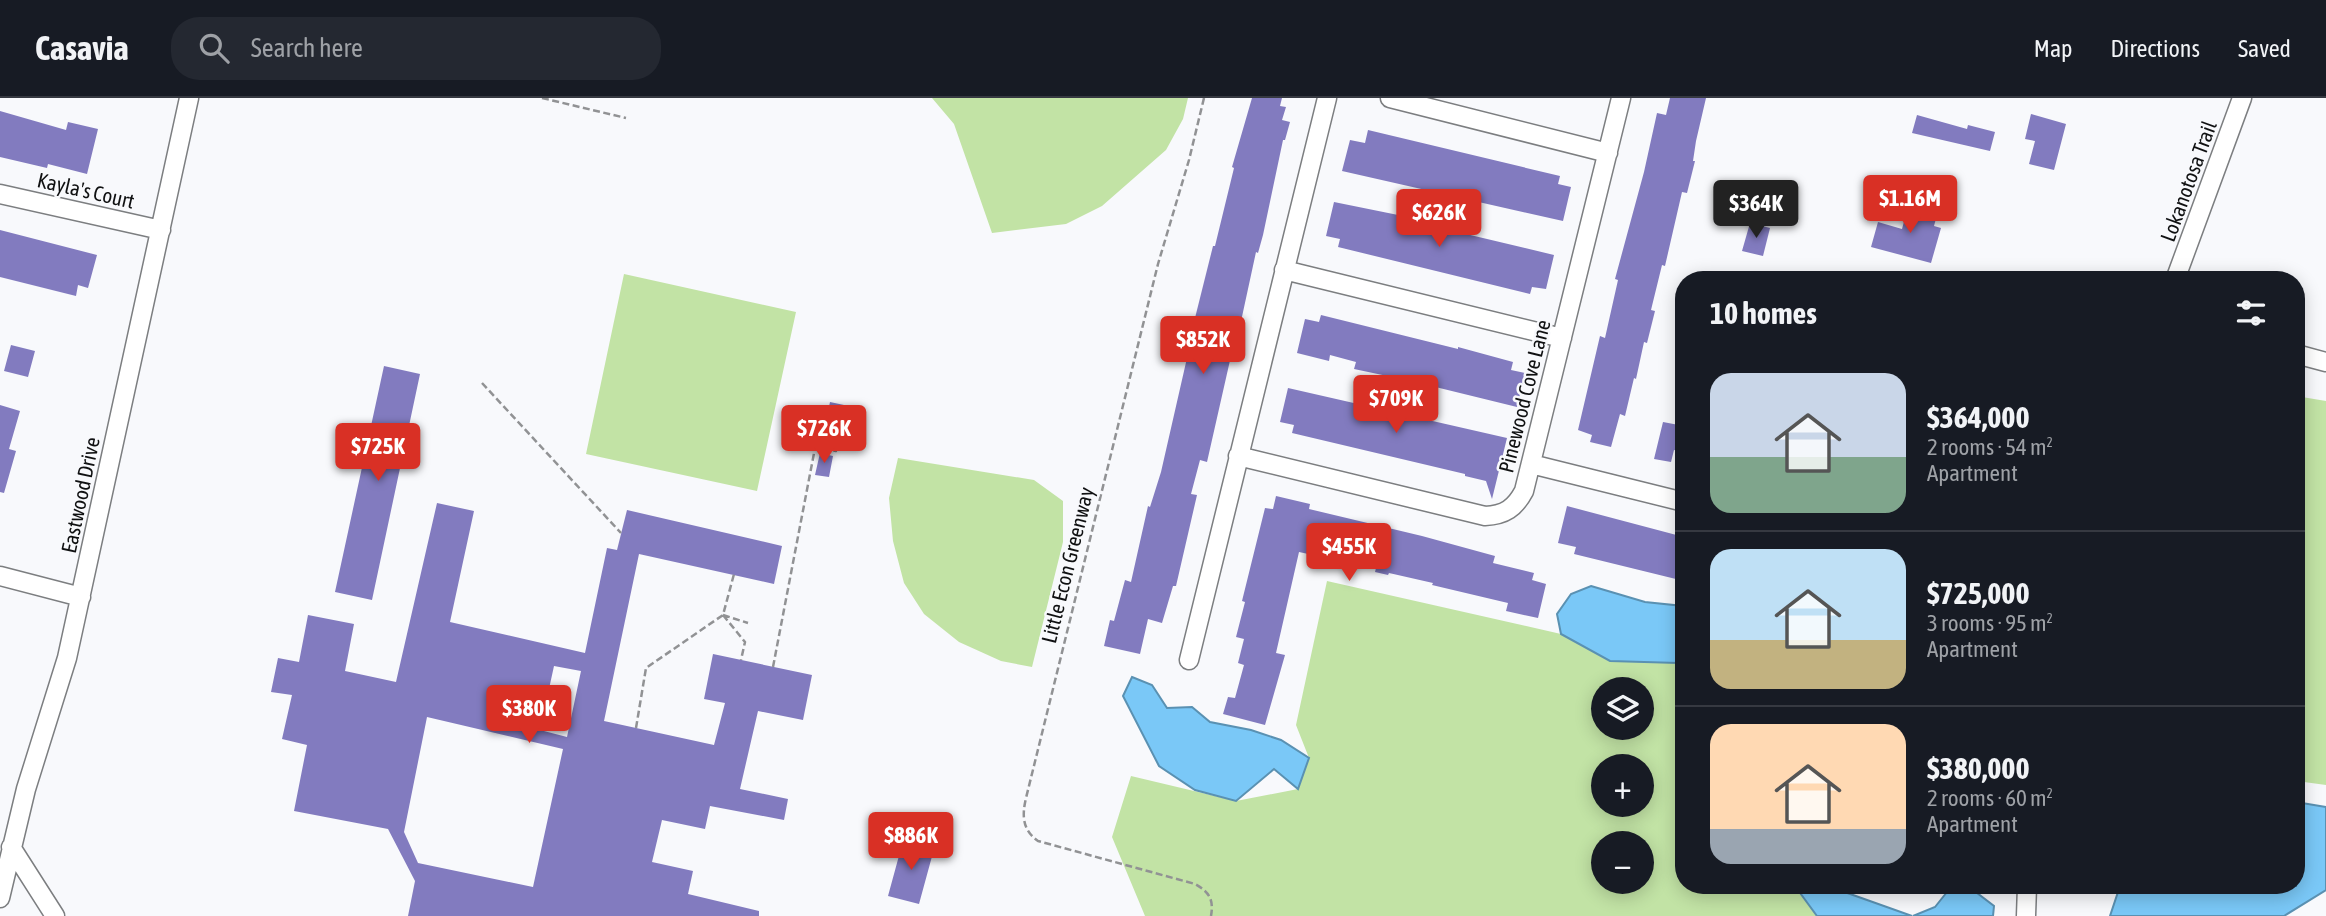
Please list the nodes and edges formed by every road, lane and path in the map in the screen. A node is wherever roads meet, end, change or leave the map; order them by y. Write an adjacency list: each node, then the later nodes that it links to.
1 (189, 98): 11 (street, Eastwood Drive)
2 (542, 98): 8 (path)
3 (1204, 98): 36 (path, Little Econ Greenway)
4 (1327, 98): 12 (street)
5 (1390, 98): 9 (street)
6 (1621, 98): 9 (street, Pinewood Cove Lane)
7 (2242, 98): 13 (street, Lokanotosa Trail)
8 (626, 118)
9 (1608, 153): 14 (street, Pinewood Cove Lane)
10 (0, 194): 11 (street, Kayla's Court)
11 (161, 230): 25 (street, Eastwood Drive)
12 (1284, 270): 14 (street); 19 (street)
13 (2178, 271)
14 (1562, 338): 20 (street, Pinewood Cove Lane)
15 (2305, 356): 16 (street)
16 (2326, 362)
17 (482, 383): 22 (path)
18 (844, 423): 30 (path)
19 (1238, 456): 20 (street, Pinewood Cove Lane); 29 (street)
20 (1531, 464): 21 (street)
21 (1675, 500)
22 (621, 533)
23 (734, 574): 26 (path)
24 (0, 576): 25 (street)
25 (81, 597): 32 (street, Eastwood Drive)
26 (723, 615): 27 (path); 28 (path); 31 (path)
27 (748, 623)
28 (741, 660)
29 (1189, 660)
30 (773, 667)
31 (636, 728)
32 (11, 847): 34 (street, Eastwood Drive); 35 (street)
33 (2027, 894): 37 (street)
34 (0, 898)
35 (55, 916)
36 (1211, 916)
37 (2026, 916)

